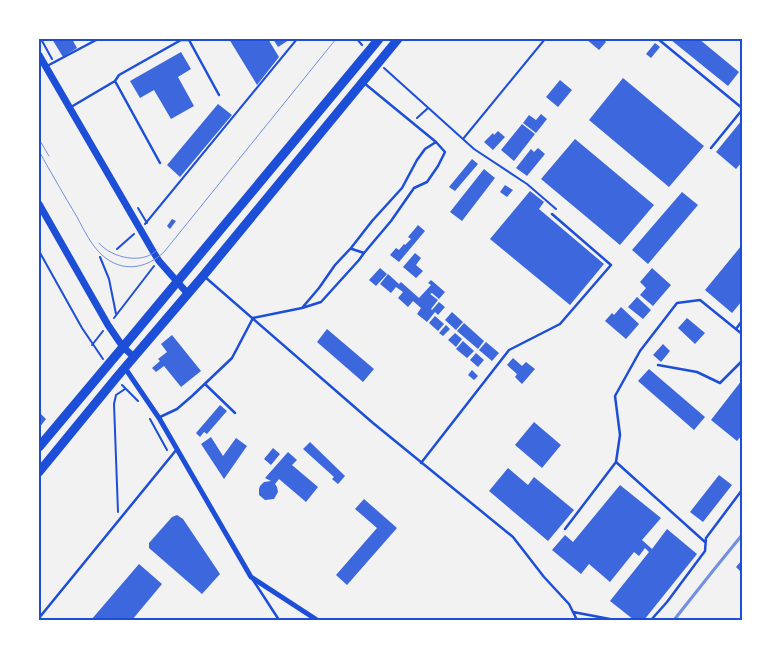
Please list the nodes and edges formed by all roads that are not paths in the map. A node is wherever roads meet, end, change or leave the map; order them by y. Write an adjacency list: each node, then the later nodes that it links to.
1 (98, 39): 6 (lane)
2 (379, 39): 20 (highway)
3 (398, 39): 8 (highway)
4 (658, 39): 11 (lane)
5 (39, 55): 6 (main road)
6 (46, 67): 10 (main road)
7 (115, 81): 9 (lane); 10 (lane); 14 (lane)
8 (362, 82): 12 (lane); 19 (highway)
9 (219, 95)
10 (70, 108): 20 (main road)
11 (742, 109): 13 (lane)
12 (436, 142): 17 (lane); 18 (lane)
13 (711, 148)
14 (160, 163)
15 (39, 204): 27 (main road)
16 (552, 214): 38 (lane)
17 (351, 248): 18 (lane); 22 (lane)
18 (364, 253): 22 (lane)
19 (203, 276): 21 (highway); 23 (lane)
20 (177, 282): 21 (main road); 27 (highway)
21 (188, 294): 28 (highway)
22 (302, 308): 23 (lane)
23 (253, 318): 32 (lane); 38 (lane)
24 (742, 321): 25 (lane)
25 (736, 329): 26 (lane); 37 (lane)
26 (742, 334)
27 (123, 347): 28 (main road); 35 (highway)
28 (134, 357): 31 (highway)
29 (742, 361): 30 (lane)
30 (658, 365)
31 (125, 368): 34 (street); 39 (highway)
32 (205, 384): 33 (lane); 34 (lane)
33 (235, 413)
34 (159, 418): 36 (street)
35 (39, 446)
36 (177, 449): 43 (street); 45 (lane)
37 (616, 462): 41 (lane); 42 (lane)
38 (421, 463): 44 (lane)
39 (39, 472)
40 (742, 490): 42 (lane)
41 (565, 529)
42 (705, 542): 50 (lane)
43 (251, 577): 46 (lane); 47 (street)
44 (574, 612): 48 (lane); 49 (lane)
45 (39, 618)
46 (279, 620)
47 (317, 620)
48 (577, 620)
49 (615, 620)
50 (651, 620)

